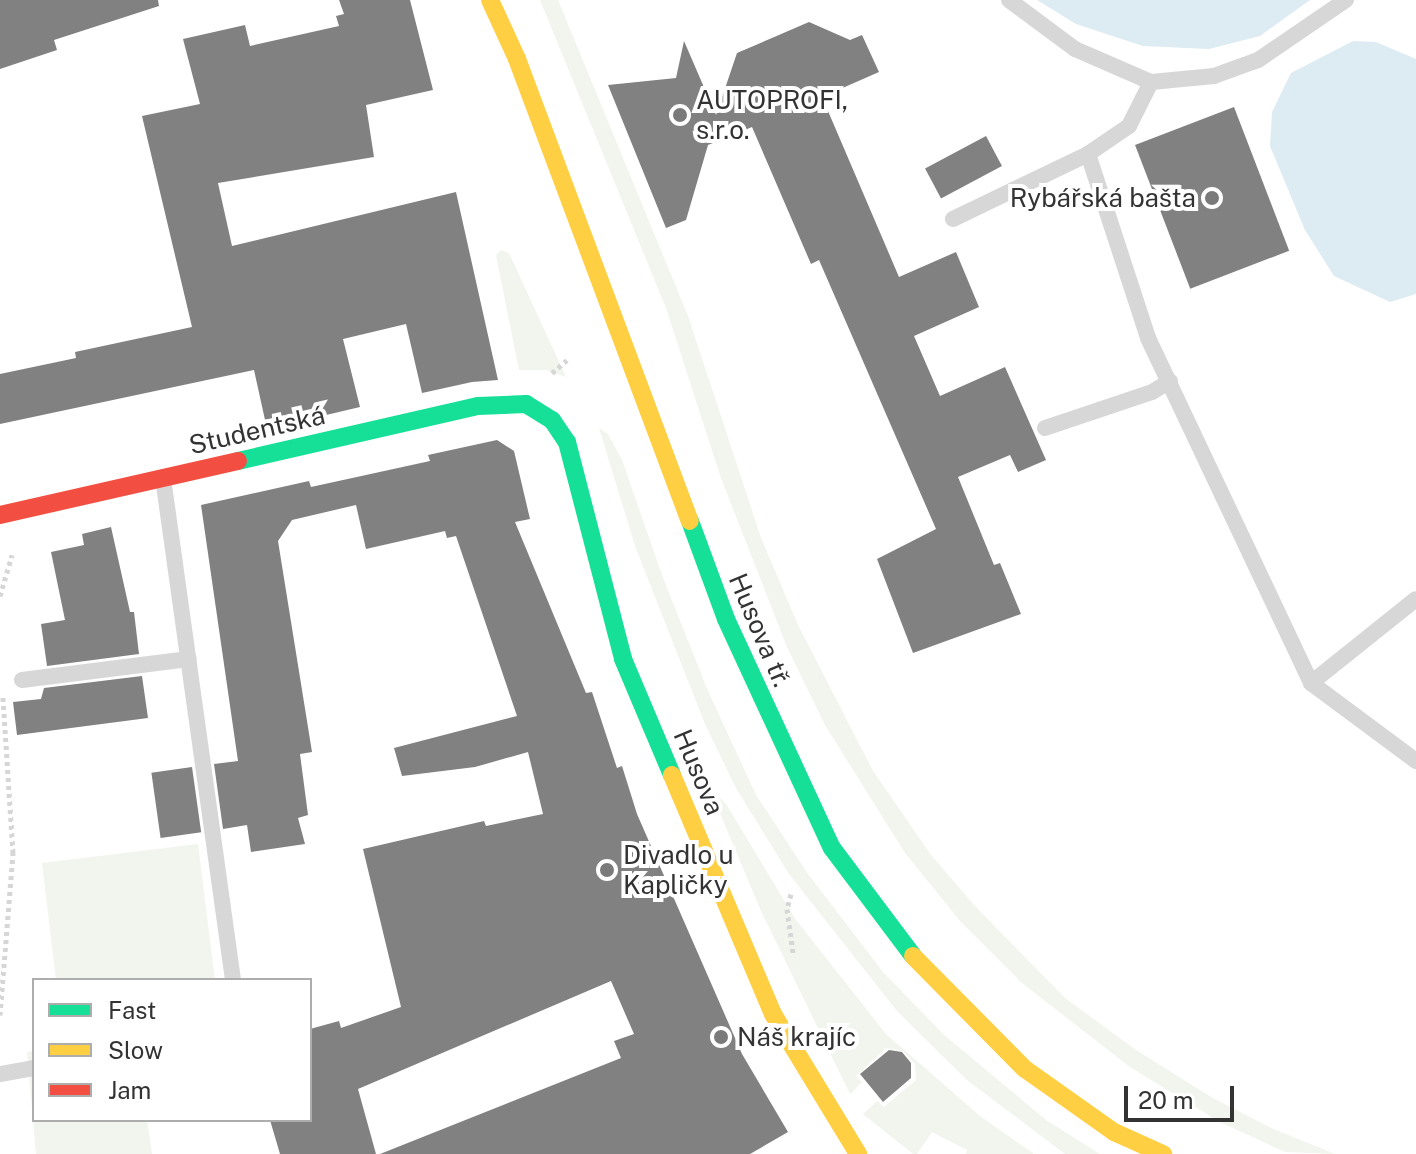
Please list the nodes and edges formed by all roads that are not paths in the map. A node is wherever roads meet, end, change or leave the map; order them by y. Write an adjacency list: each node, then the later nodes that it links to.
1 (490, 0): 21 (street, Husova tř.)
2 (1009, 0): 4 (lane)
3 (1346, 0): 4 (lane)
4 (1151, 82): 5 (lane)
5 (1088, 154): 6 (lane); 7 (lane)
6 (953, 219)
7 (1170, 381): 9 (lane); 15 (lane)
8 (526, 404): 10 (street, Studentská); 20 (street, Husova)
9 (1045, 428)
10 (163, 478): 11 (street, Studentská); 13 (lane)
11 (0, 515)
12 (1416, 599): 15 (lane)
13 (189, 659): 14 (lane); 17 (lane)
14 (22, 680)
15 (1311, 683): 16 (lane)
16 (1416, 761)
17 (233, 978)
18 (32, 1068): 19 (lane)
19 (0, 1074)
20 (858, 1154)
21 (1163, 1154)

